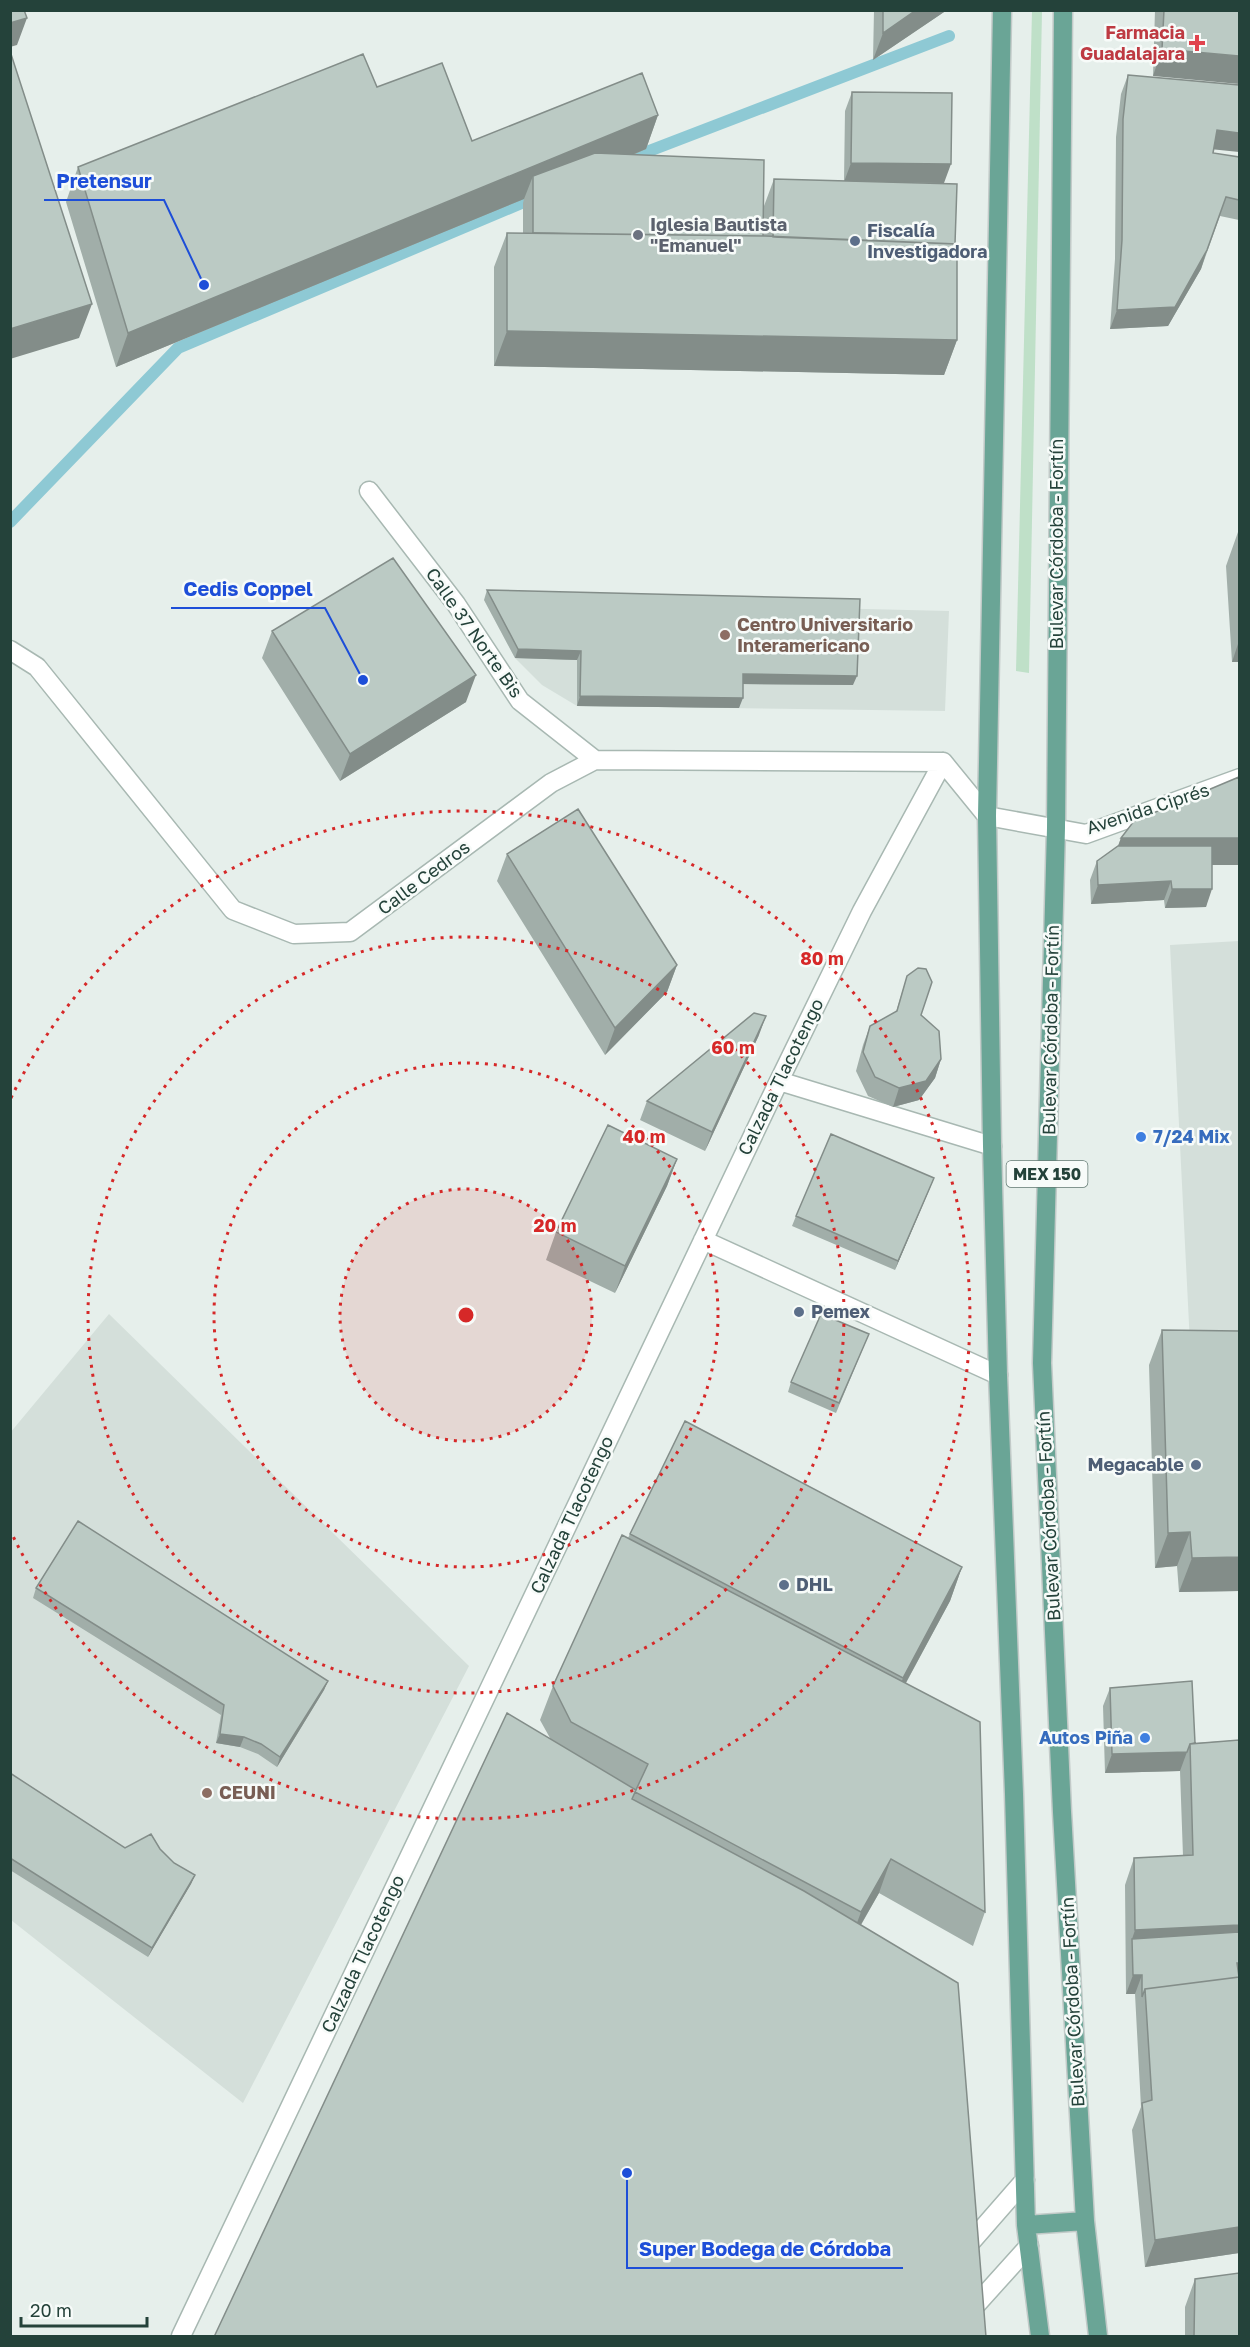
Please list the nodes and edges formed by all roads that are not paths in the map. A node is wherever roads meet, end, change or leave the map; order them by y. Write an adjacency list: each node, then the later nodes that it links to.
1 (1002, 10): 8 (main road, MEX 150)
2 (1063, 10): 9 (main road, Bulevar Córdoba - Fortín / MEX 150)
3 (369, 491): 5 (street, Calle 37 Norte Bis)
4 (10, 650): 5 (street, Calle Cedros)
5 (595, 760): 6 (street, Calle Cedros)
6 (943, 762): 8 (street); 10 (street, Calzada Tlacotengo)
7 (1239, 778): 9 (street, Avenida Ciprés)
8 (987, 816): 9 (street, Avenida Ciprés); 11 (main road, MEX 150)
9 (1056, 828): 15 (main road, Bulevar Córdoba - Fortín / MEX 150)
10 (779, 1081): 11 (street); 12 (street, Calzada Tlacotengo)
11 (992, 1146): 13 (main road, MEX 150)
12 (703, 1239): 13 (street); 19 (street, Calzada Tlacotengo)
13 (998, 1376): 14 (main road, MEX 150)
14 (1025, 2181): 16 (main road, MEX 150); 18 (street)
15 (1085, 2221): 16 (main road); 22 (main road, Bulevar Córdoba - Fortín / MEX 150)
16 (1026, 2225): 17 (main road, MEX 150)
17 (1029, 2246): 20 (street); 21 (main road, MEX 150)
18 (949, 2268)
19 (181, 2337)
20 (948, 2337)
21 (1040, 2337)
22 (1098, 2337)

